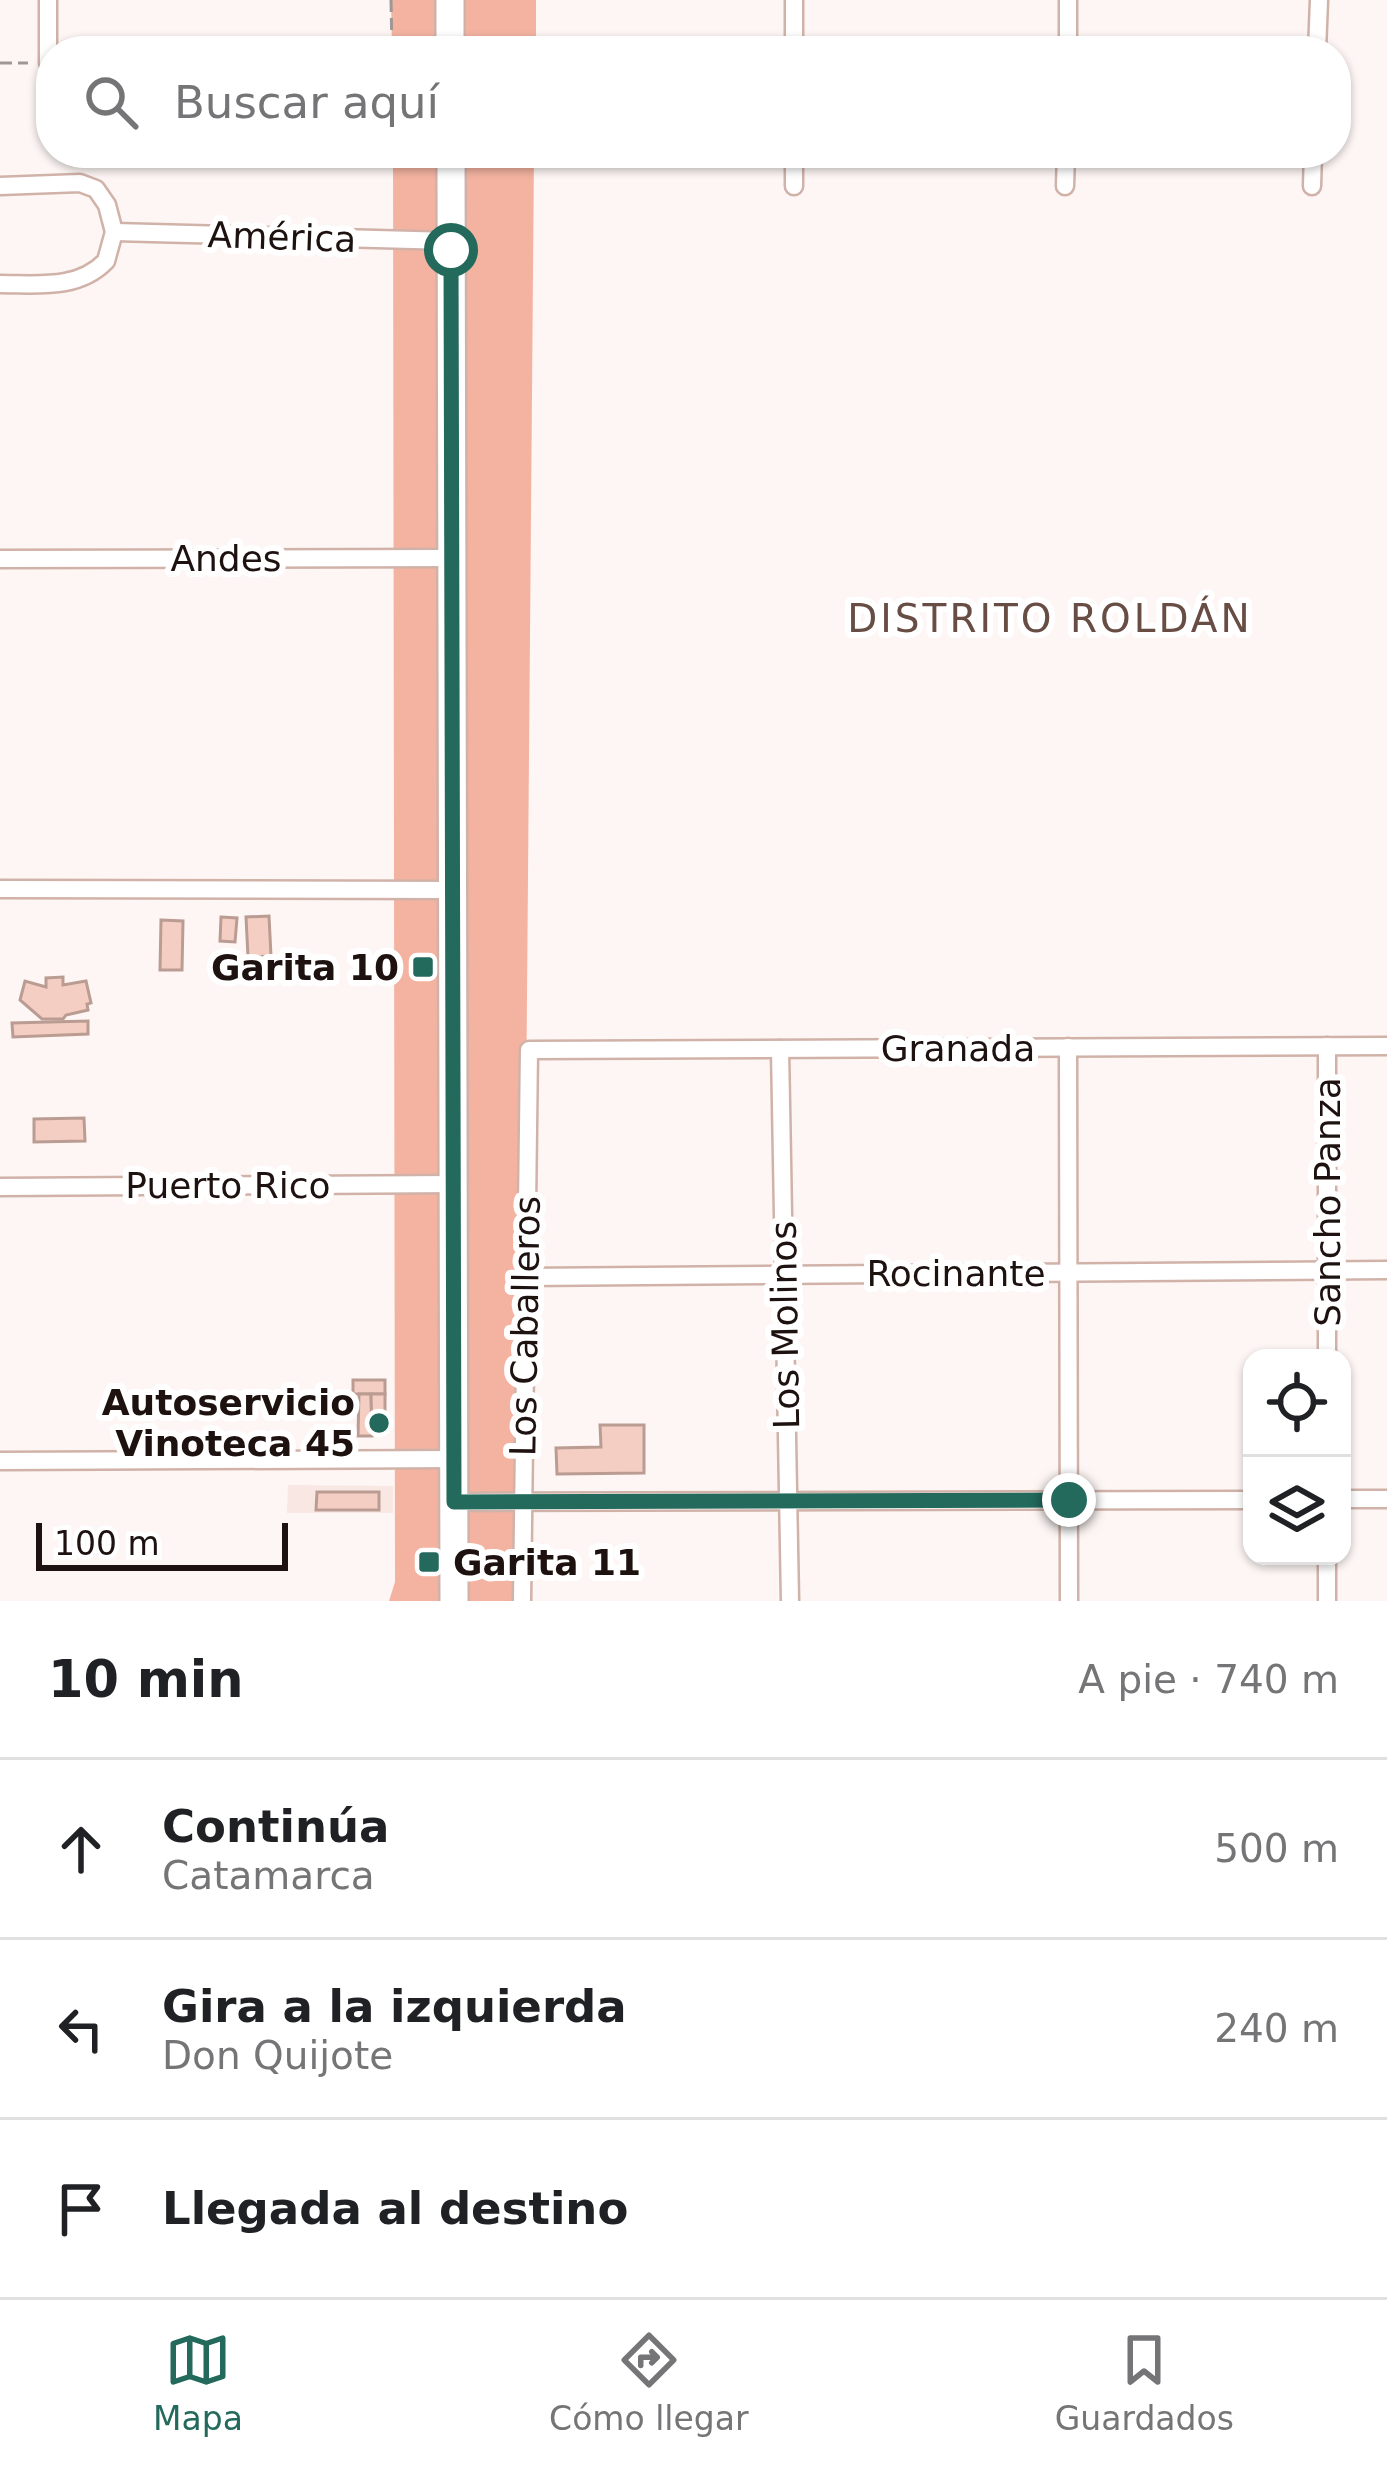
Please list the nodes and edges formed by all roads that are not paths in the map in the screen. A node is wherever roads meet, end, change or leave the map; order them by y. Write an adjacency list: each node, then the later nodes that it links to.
1 (48, 0): 6 (street)
2 (450, 0): 7 (main road)
3 (794, 0): 8 (street)
4 (1069, 0): 9 (street)
5 (1319, 0): 10 (street)
6 (48, 36)
7 (450, 36)
8 (794, 36)
9 (1068, 36)
10 (1318, 36)
11 (451, 168): 20 (main road)
12 (794, 168): 16 (street)
13 (1066, 168): 17 (street)
14 (1313, 168): 18 (street)
15 (0, 186): 19 (street)
16 (794, 186)
17 (1065, 186)
18 (1312, 186)
19 (114, 232): 20 (street, América); 21 (street)
20 (451, 241): 22 (main road)
21 (0, 284)
22 (452, 558): 23 (street, Andes); 25 (main road)
23 (0, 559)
24 (0, 889): 25 (street)
25 (453, 890): 31 (main road)
26 (1327, 1046): 27 (street, Granada); 28 (street, Granada); 34 (street, Sancho Panza)
27 (1387, 1046)
28 (1068, 1047): 29 (street, Granada); 35 (street)
29 (780, 1049): 30 (street, Granada); 36 (street, Los Molinos)
30 (529, 1050): 37 (street, Los Caballeros)
31 (456, 1184): 32 (street, Puerto Rico); 39 (main road)
32 (0, 1187)
33 (1387, 1270): 34 (street, Rocinante)
34 (1327, 1271): 35 (street, Rocinante); 38 (street, Sancho Panza)
35 (1069, 1273): 36 (street, Rocinante); 44 (street)
36 (784, 1275): 37 (street, Rocinante); 45 (street, Los Molinos)
37 (525, 1277): 47 (street, Los Caballeros)
38 (1327, 1349)
39 (454, 1459): 40 (street); 46 (main road)
40 (0, 1461)
41 (1243, 1499): 44 (street)
42 (1351, 1499): 43 (street)
43 (1387, 1499)
44 (1069, 1500): 45 (street); 52 (street)
45 (789, 1501): 47 (street); 51 (street, Los Molinos)
46 (454, 1502): 47 (street); 49 (main road)
47 (523, 1502): 50 (street, Los Caballeros)
48 (1328, 1565): 53 (street)
49 (454, 1601)
50 (522, 1601)
51 (790, 1601)
52 (1069, 1601)
53 (1328, 1601)

